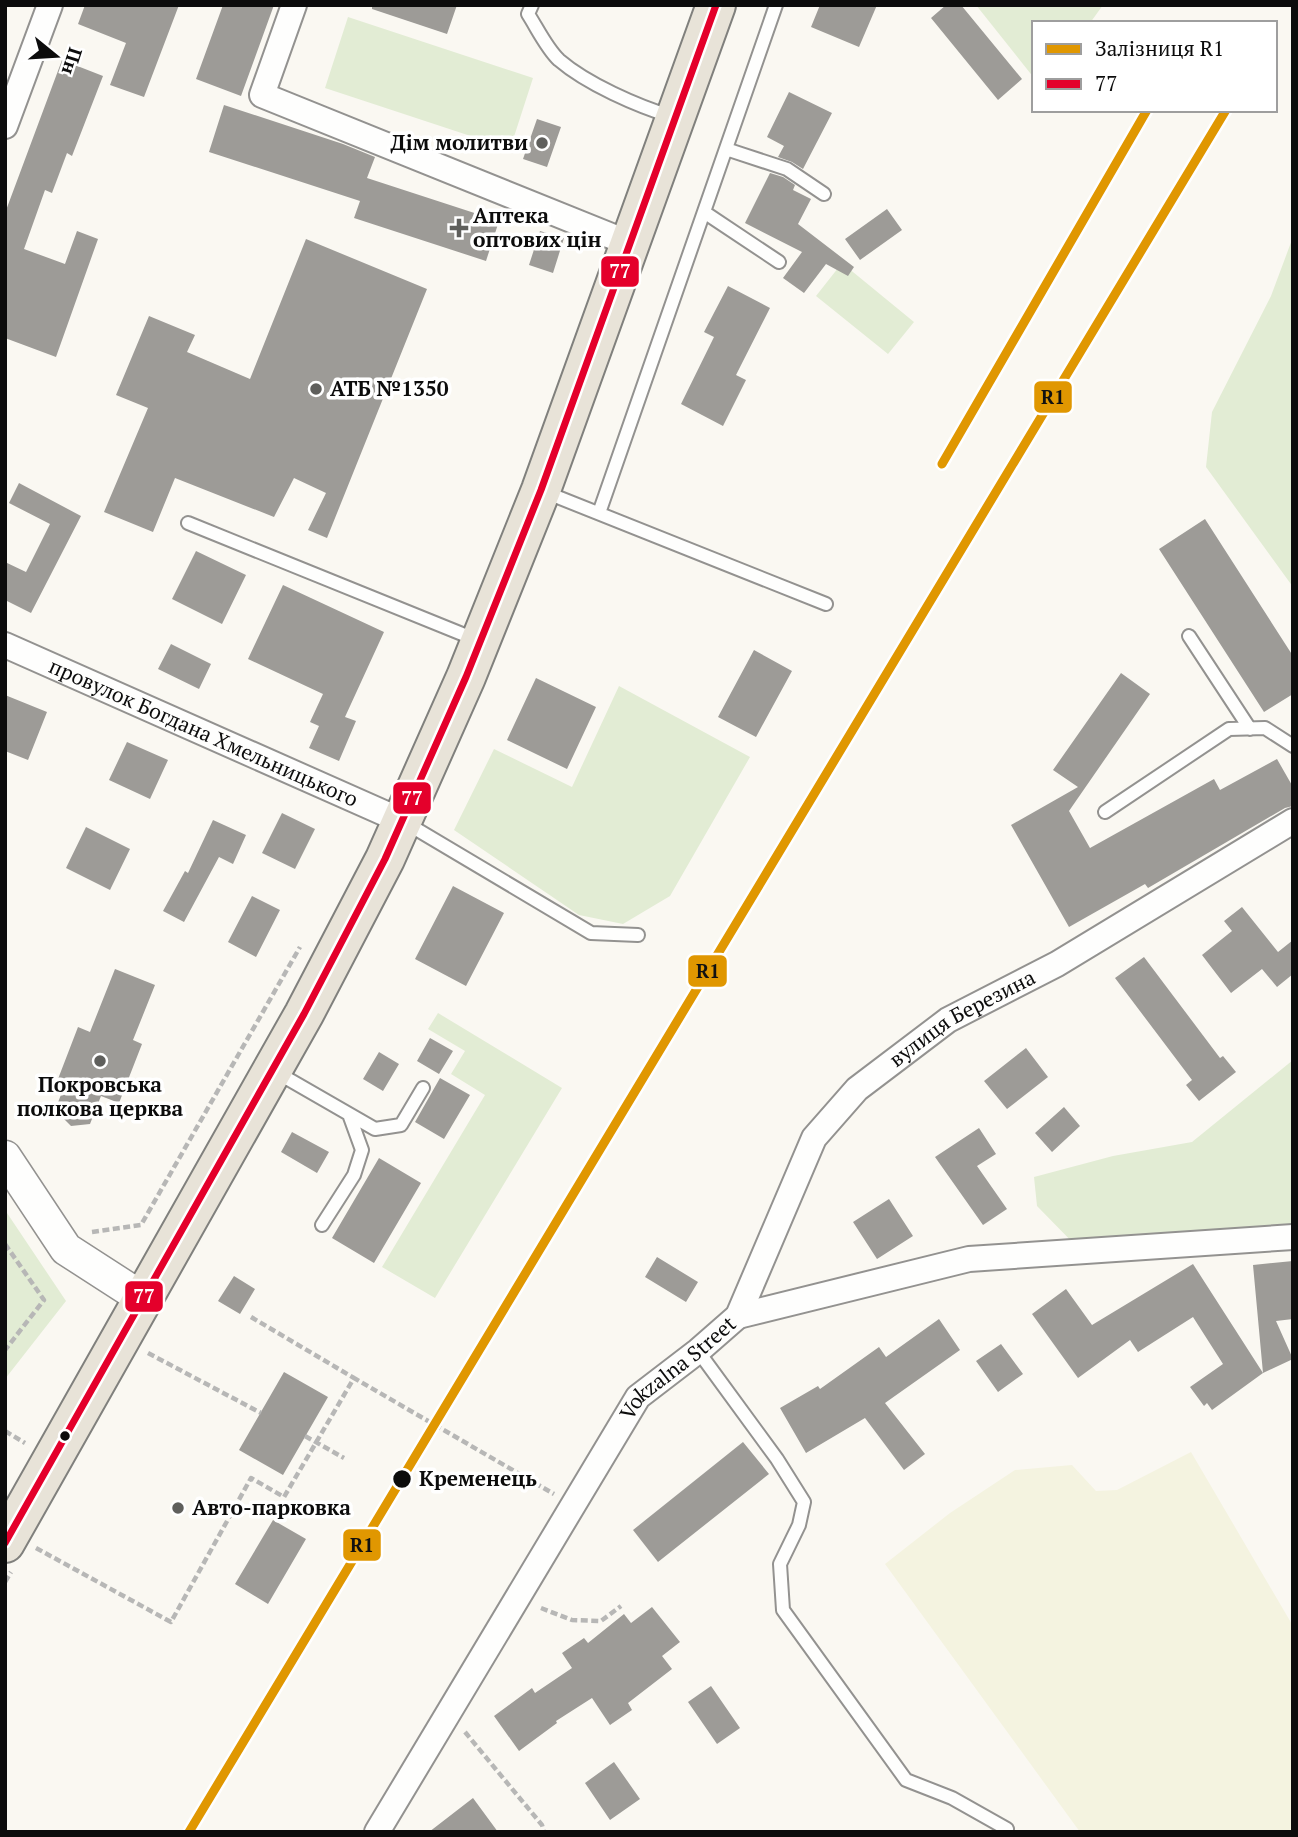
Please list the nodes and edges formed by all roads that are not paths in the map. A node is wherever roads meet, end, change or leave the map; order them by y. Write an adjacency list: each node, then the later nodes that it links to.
1 (50, 5): 7 (street)
2 (294, 5): 11 (street)
3 (531, 5): 6 (lane)
4 (716, 5): 6 (highway)
5 (776, 5): 8 (lane)
6 (676, 118): 11 (highway)
7 (5, 126)
8 (726, 149): 9 (lane); 10 (lane)
9 (824, 194)
10 (704, 212): 12 (lane); 14 (lane)
11 (631, 244): 13 (highway)
12 (779, 262)
13 (541, 491): 14 (lane); 18 (highway)
14 (599, 513): 16 (lane)
15 (188, 523): 18 (lane)
16 (826, 604)
17 (1189, 636): 20 (lane)
18 (480, 641): 23 (highway)
19 (5, 645): 23 (street, провулок Богдана Хмельницького)
20 (1250, 729): 21 (lane); 22 (lane)
21 (1293, 746)
22 (1105, 812)
23 (402, 821): 25 (lane); 26 (highway)
24 (1293, 821): 33 (street, вулиця Березина)
25 (638, 935)
26 (273, 1070): 28 (lane); 32 (highway)
27 (423, 1088): 28 (lane)
28 (350, 1117): 30 (lane)
29 (5, 1157): 32 (street)
30 (322, 1225)
31 (1293, 1237): 33 (street, Vokzalna Street)
32 (142, 1298): 35 (highway)
33 (738, 1316): 34 (street, Vokzalna Street)
34 (698, 1351): 36 (lane); 37 (street, Vokzalna Street)
35 (14, 1522)
36 (1007, 1829)
37 (377, 1832)

